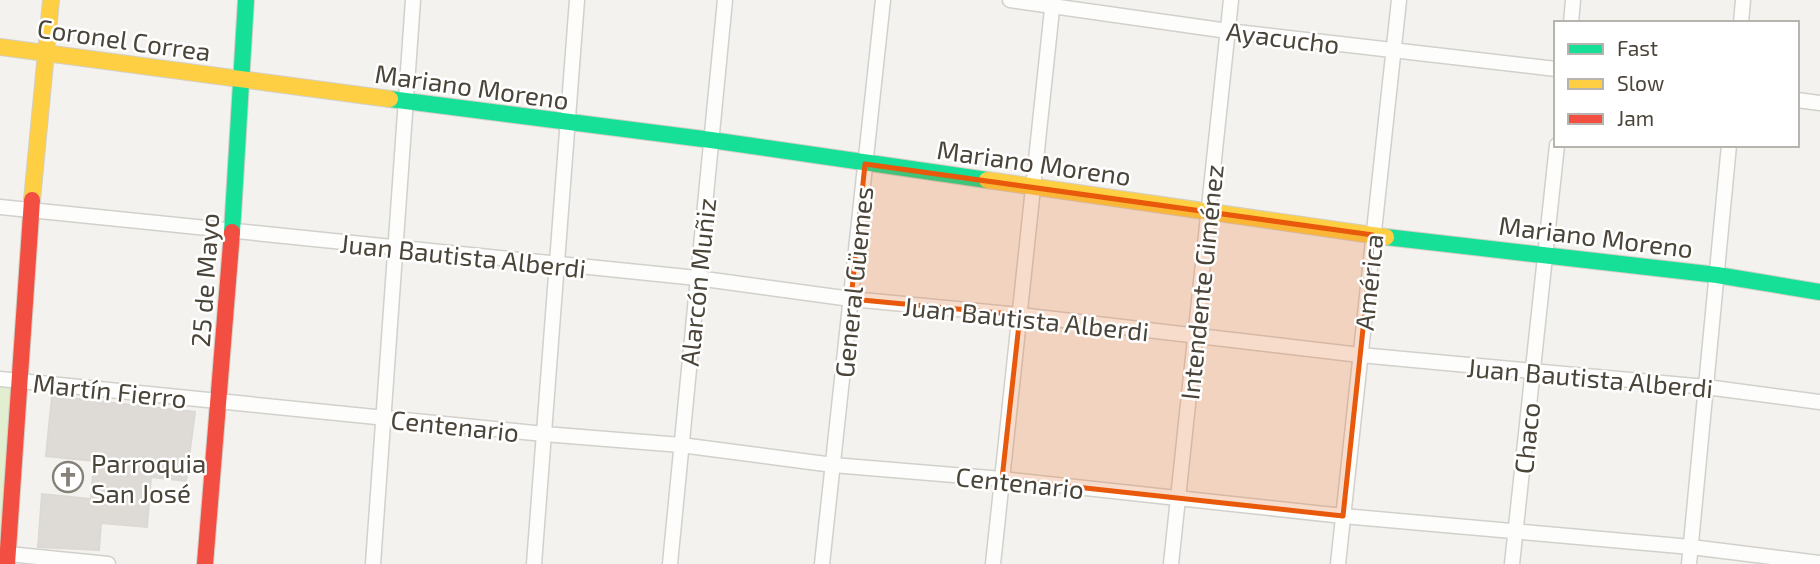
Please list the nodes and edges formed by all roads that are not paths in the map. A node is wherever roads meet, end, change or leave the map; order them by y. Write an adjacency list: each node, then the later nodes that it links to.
1 (51, 0): 18 (street)
2 (246, 0): 20 (street, 25 de Mayo)
3 (413, 0): 22 (street)
4 (577, 0): 24 (street)
5 (724, 0): 25 (street, Alarcón Muñiz)
6 (883, 0): 28 (street, General Güemes)
7 (1010, 0): 12 (street, Ayacucho)
8 (1231, 0): 15 (street, Intendente Giménez)
9 (1399, 0): 17 (street, América)
10 (1573, 0): 13 (street)
11 (1743, 0): 14 (street)
12 (1053, 3): 15 (street, Ayacucho); 29 (street)
13 (1571, 21)
14 (1741, 21)
15 (1228, 30): 17 (street, Ayacucho); 32 (street, Intendente Giménez)
16 (0, 47): 18 (street, Coronel Correa)
17 (1393, 50): 19 (street, Ayacucho); 34 (street, América)
18 (46, 53): 20 (street, Coronel Correa); 31 (street)
19 (1554, 69)
20 (242, 80): 22 (street, Mariano Moreno); 33 (street, 25 de Mayo)
21 (1799, 100): 23 (street)
22 (405, 101): 24 (street, Mariano Moreno); 35 (street)
23 (1820, 103)
24 (568, 123): 25 (street, Mariano Moreno); 37 (street)
25 (711, 140): 28 (street, Mariano Moreno); 39 (street, Alarcón Muñiz)
26 (1557, 147): 36 (street, Chaco)
27 (1729, 147): 38 (street)
28 (866, 164): 29 (street, Mariano Moreno); 41 (street, General Güemes)
29 (1033, 187): 32 (street, Mariano Moreno); 42 (street)
30 (0, 207): 31 (street, Juan Bautista Alberdi)
31 (31, 209): 33 (street, Juan Bautista Alberdi); 47 (street)
32 (1208, 212): 34 (street, Mariano Moreno); 43 (street, Intendente Giménez)
33 (232, 231): 35 (street, Juan Bautista Alberdi); 49 (street, 25 de Mayo)
34 (1373, 235): 36 (street, Mariano Moreno); 44 (street, América)
35 (395, 247): 37 (street, Juan Bautista Alberdi); 51 (street)
36 (1545, 255): 38 (street, Mariano Moreno); 45 (street, Chaco)
37 (557, 265): 39 (street, Juan Bautista Alberdi); 52 (street)
38 (1717, 275): 40 (street, Mariano Moreno); 48 (street)
39 (697, 278): 41 (street, Juan Bautista Alberdi); 53 (street, Alarcón Muñiz)
40 (1820, 292)
41 (851, 299): 42 (street, Juan Bautista Alberdi); 54 (street, General Güemes)
42 (1020, 315): 43 (street, Juan Bautista Alberdi); 55 (street)
43 (1195, 337): 44 (street, Juan Bautista Alberdi); 56 (street, Intendente Giménez)
44 (1360, 355): 45 (street, Juan Bautista Alberdi); 57 (street, América)
45 (1533, 371): 48 (street, Juan Bautista Alberdi); 58 (street, Chaco)
46 (0, 379): 47 (street, Martín Fierro)
47 (21, 381): 49 (street, Martín Fierro); 60 (street)
48 (1706, 387): 50 (street, Juan Bautista Alberdi); 59 (street)
49 (219, 401): 51 (street, Centenario); 62 (street, 25 de Mayo)
50 (1820, 402)
51 (383, 418): 52 (street, Centenario); 63 (street)
52 (544, 434): 53 (street, Centenario); 64 (street)
53 (681, 446): 54 (street, Centenario); 65 (street, Alarcón Muñiz)
54 (833, 465): 55 (street, Centenario); 66 (street, General Güemes)
55 (1002, 480): 56 (street, Centenario); 67 (street)
56 (1178, 499): 57 (street, Centenario); 68 (street, Intendente Giménez)
57 (1343, 516): 58 (street, Centenario); 69 (street, América)
58 (1516, 531): 59 (street, Centenario); 70 (street, Chaco)
59 (1691, 547): 71 (street); 72 (street, Centenario)
60 (8, 559): 61 (street)
61 (108, 564)
62 (205, 564)
63 (373, 564)
64 (534, 564)
65 (670, 564)
66 (822, 564)
67 (993, 564)
68 (1171, 564)
69 (1338, 564)
70 (1512, 564)
71 (1689, 564)
72 (1820, 564)

